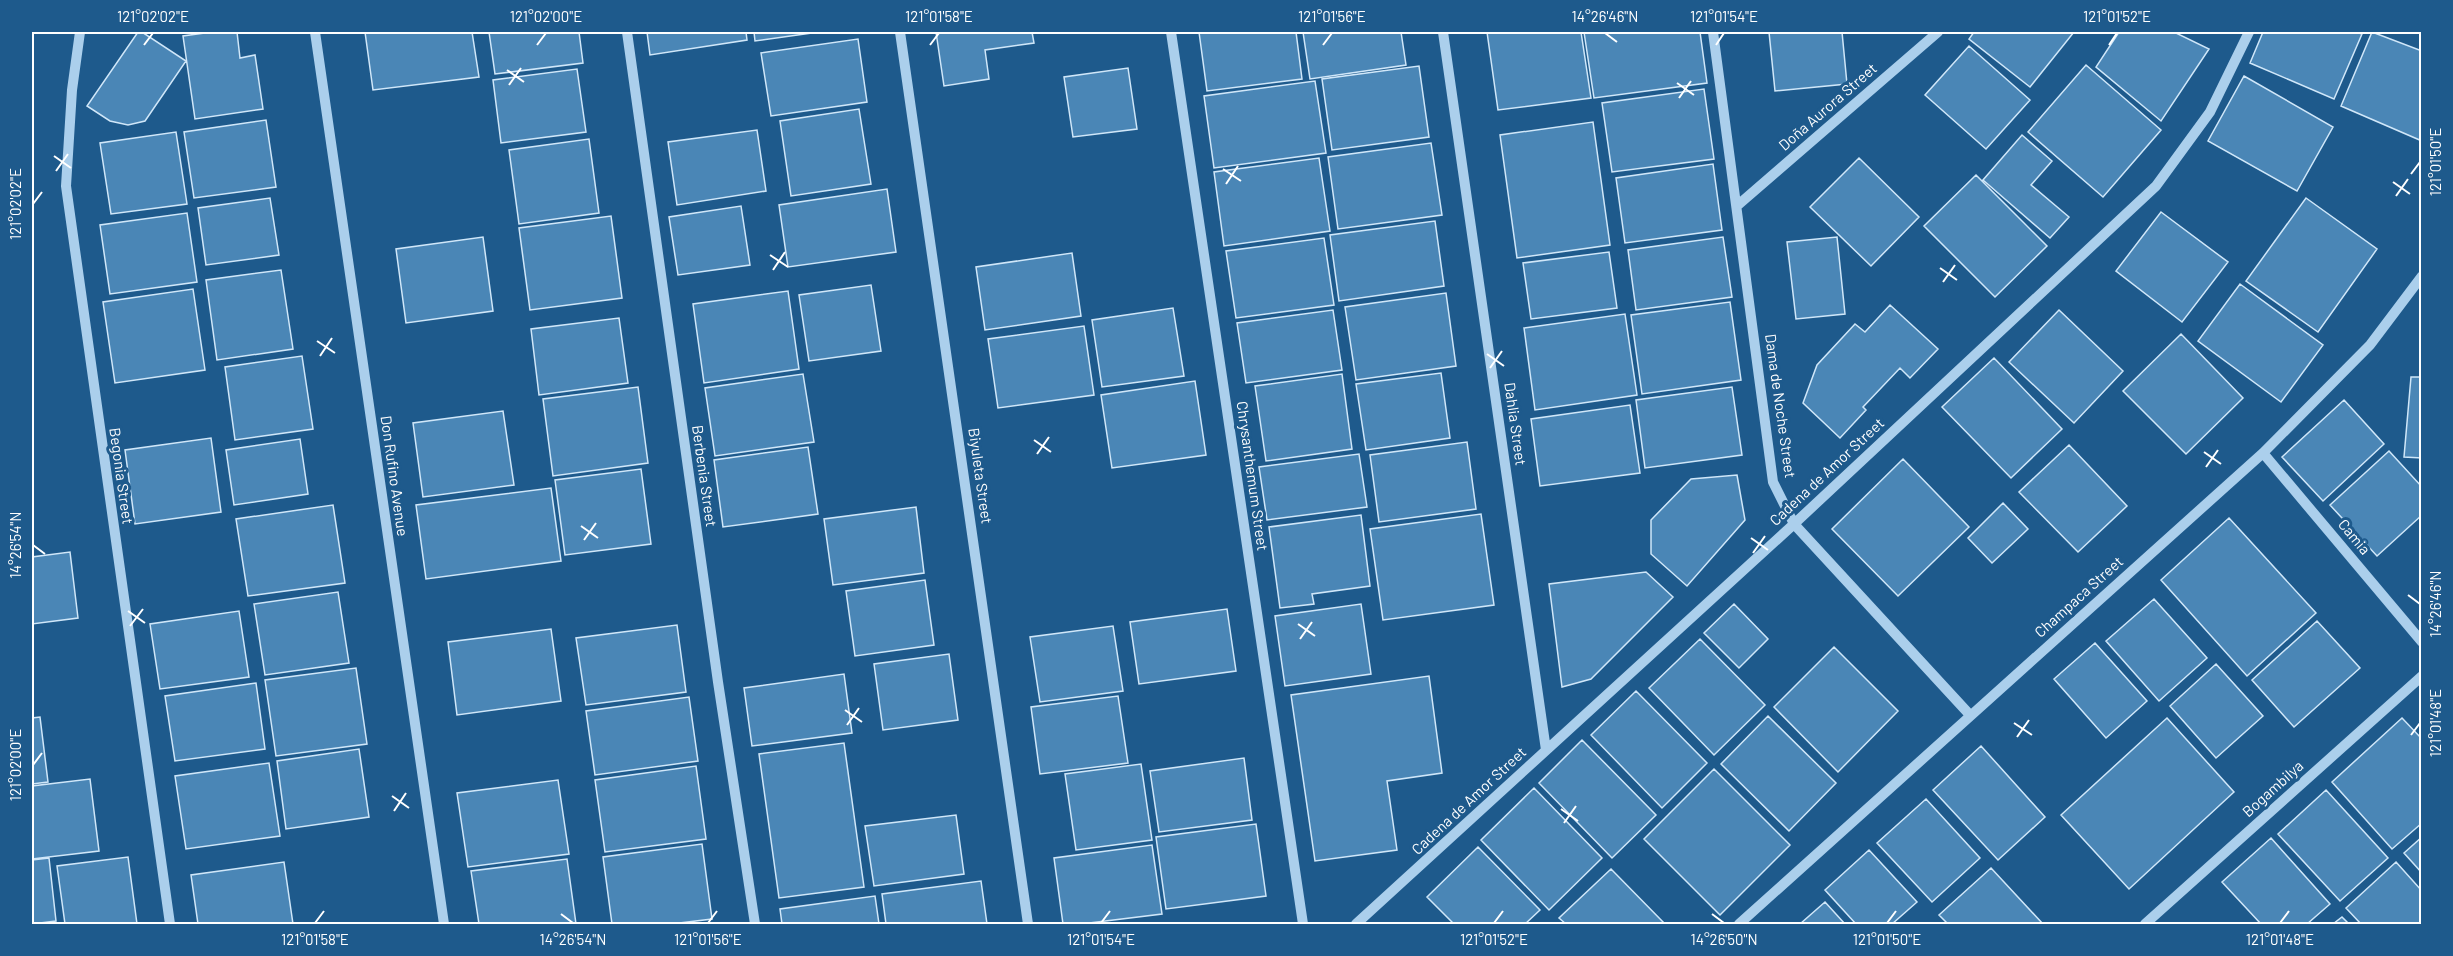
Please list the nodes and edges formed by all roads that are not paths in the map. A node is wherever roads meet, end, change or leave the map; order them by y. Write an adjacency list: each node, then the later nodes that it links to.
1 (80, 32): 18 (street, Begonia Street)
2 (315, 32): 19 (street, Don Rufino Avenue)
3 (627, 32): 20 (street, Berbenia Street)
4 (900, 32): 21 (street, Biyuleta Street)
5 (1171, 32): 22 (street, Chrysanthemum Street)
6 (1443, 32): 17 (street, Dahlia Street)
7 (1713, 32): 10 (street, Dama de Noche Street)
8 (1938, 32): 10 (street, Doña Aurora Street)
9 (2249, 32): 13 (street, Cadena de Amor Street)
10 (1738, 205): 13 (street, Dama de Noche Street)
11 (2421, 276): 12 (street, Champaca Street)
12 (2264, 453): 14 (street, Camia); 16 (street, Champaca Street)
13 (1794, 524): 16 (street, Dama de Noche Street); 17 (street, Cadena de Amor Street)
14 (2421, 642)
15 (2421, 676): 25 (street, Bogambilya)
16 (1970, 715): 24 (street, Champaca Street)
17 (1546, 750): 23 (street, Cadena de Amor Street)
18 (170, 924)
19 (444, 924)
20 (755, 924)
21 (1028, 924)
22 (1303, 924)
23 (1356, 924)
24 (1739, 924)
25 (2145, 924)

